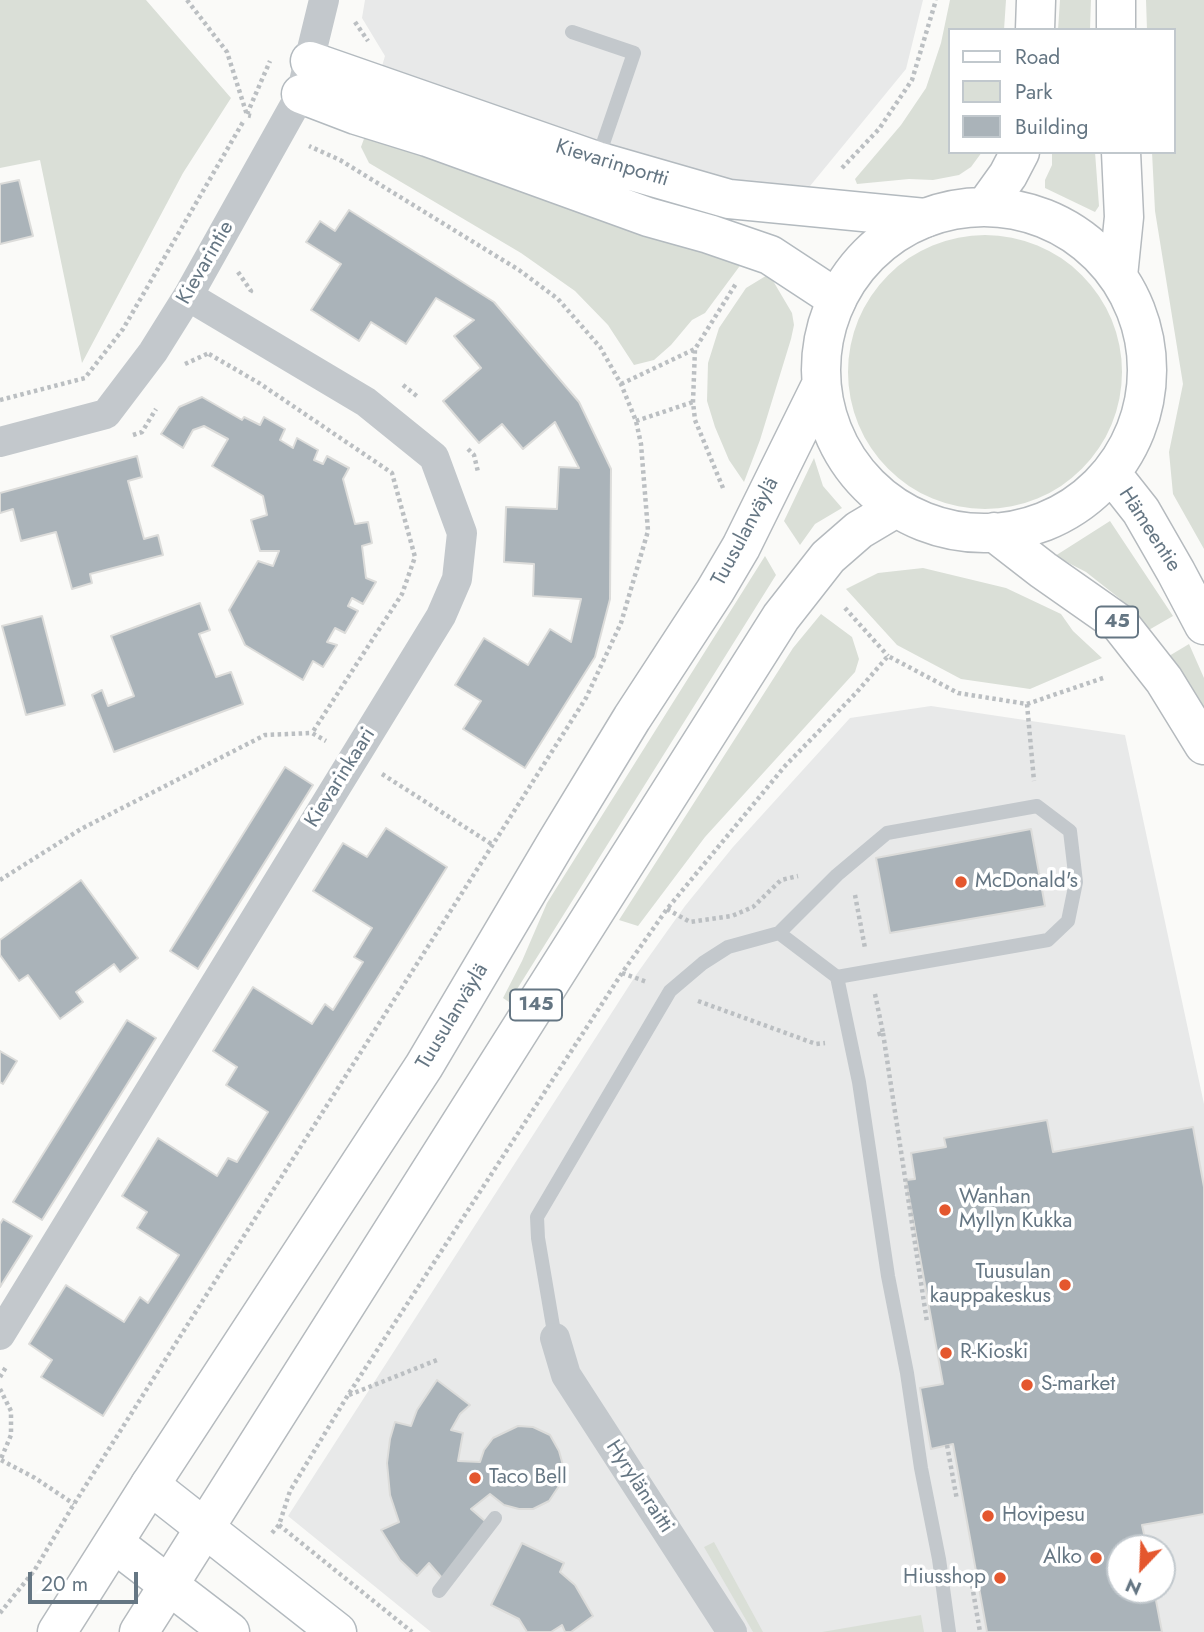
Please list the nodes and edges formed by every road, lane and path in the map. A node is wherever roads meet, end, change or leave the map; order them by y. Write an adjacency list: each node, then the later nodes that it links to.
1 (187, 0): 11 (path)
2 (324, 0): 10 (street, Kievarintie)
3 (936, 0): 15 (path)
4 (1036, 0): 6 (main road)
5 (1116, 0): 7 (main road)
6 (1035, 28)
7 (1116, 28)
8 (572, 32): 16 (lane)
9 (272, 57): 11 (path)
10 (306, 78): 12 (street, Kievarintie); 16 (main road, Kievarinportti)
11 (247, 114): 12 (path); 31 (path)
12 (280, 131): 22 (street, Kievarintie); 28 (path)
13 (1019, 154): 17 (main road)
14 (1121, 154): 19 (main road)
15 (842, 168)
16 (595, 179): 18 (main road, Kievarinportti); 24 (main road, Kievarinportti)
17 (985, 207): 18 (main road); 19 (main road)
18 (925, 218): 24 (main road)
19 (1118, 276): 36 (main road)
20 (739, 278): 25 (path)
21 (251, 291): 23 (path)
22 (188, 296): 34 (street, Kievarintie); 47 (street, Kievarinkaari)
23 (262, 298)
24 (837, 299): 29 (main road)
25 (695, 349): 28 (path); 32 (path)
26 (209, 354): 45 (path)
27 (400, 383): 30 (path)
28 (621, 383): 33 (path)
29 (821, 385): 39 (main road); 68 (main road, Tuusulanväylä)
30 (420, 399)
31 (0, 400)
32 (693, 402): 33 (path); 38 (path)
33 (636, 421): 49 (path)
34 (0, 442)
35 (465, 446): 37 (path)
36 (1111, 473): 40 (main road); 42 (main road, Hämeentie)
37 (480, 479)
38 (723, 488)
39 (896, 508): 40 (main road); 72 (main road, 145)
40 (994, 532): 46 (main road, 45)
41 (845, 608): 43 (path)
42 (1204, 625)
43 (888, 656)
44 (1027, 705): 48 (path)
45 (312, 733): 47 (path); 51 (path)
46 (1204, 745)
47 (354, 757): 49 (path); 60 (street, Kievarinkaari)
48 (1037, 806): 50 (lane); 55 (lane)
49 (493, 845): 69 (path)
50 (837, 875): 52 (path); 53 (lane)
51 (0, 880)
52 (667, 909)
53 (779, 933): 55 (lane); 56 (lane)
54 (622, 973): 56 (path)
55 (837, 977): 58 (lane)
56 (670, 990): 58 (path); 61 (lane)
57 (883, 1033): 59 (path)
58 (850, 1040): 83 (lane)
59 (928, 1331)
60 (0, 1335)
61 (555, 1338): 82 (street, Hyrylänraitti)
62 (437, 1360): 66 (path)
63 (7, 1366): 64 (path)
64 (0, 1377)
65 (0, 1389): 67 (path)
66 (348, 1395)
67 (0, 1461): 69 (path)
68 (150, 1485): 72 (main road); 73 (main road, Tuusulanväylä)
69 (75, 1504): 76 (path)
70 (495, 1518): 75 (lane)
71 (279, 1525): 81 (path)
72 (204, 1528): 74 (main road, 145); 80 (main road)
73 (114, 1543): 74 (main road); 77 (main road, Tuusulanväylä)
74 (170, 1585): 78 (main road, 145); 79 (main road)
75 (439, 1591)
76 (0, 1613)
77 (57, 1632)
78 (139, 1632)
79 (230, 1632)
80 (337, 1632)
81 (412, 1632)
82 (732, 1632)
83 (949, 1632)

